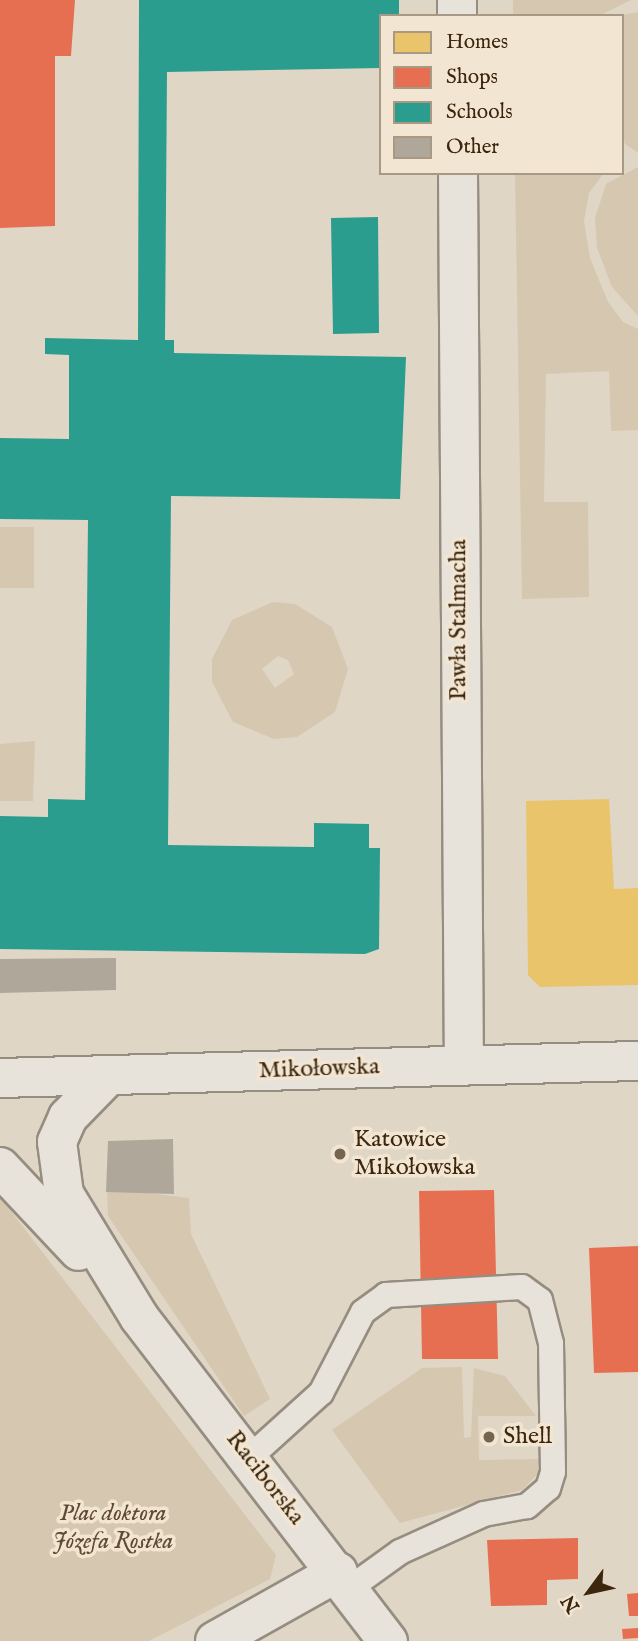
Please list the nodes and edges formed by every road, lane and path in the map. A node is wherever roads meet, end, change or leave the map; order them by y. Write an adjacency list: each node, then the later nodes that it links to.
1 (458, 175): 3 (street, Pawła Stalmacha)
2 (638, 1061): 3 (street, Mikołowska)
3 (464, 1066): 4 (street, Mikołowska)
4 (109, 1075): 5 (street, Mikołowska); 7 (street, Raciborska)
5 (0, 1078)
6 (0, 1167): 7 (street, Raciborska)
7 (139, 1317): 8 (street, Raciborska)
8 (249, 1458): 9 (street, Raciborska); 9 (lane)
9 (344, 1580): 10 (street); 11 (street, Raciborska)
10 (215, 1641)
11 (388, 1641)

